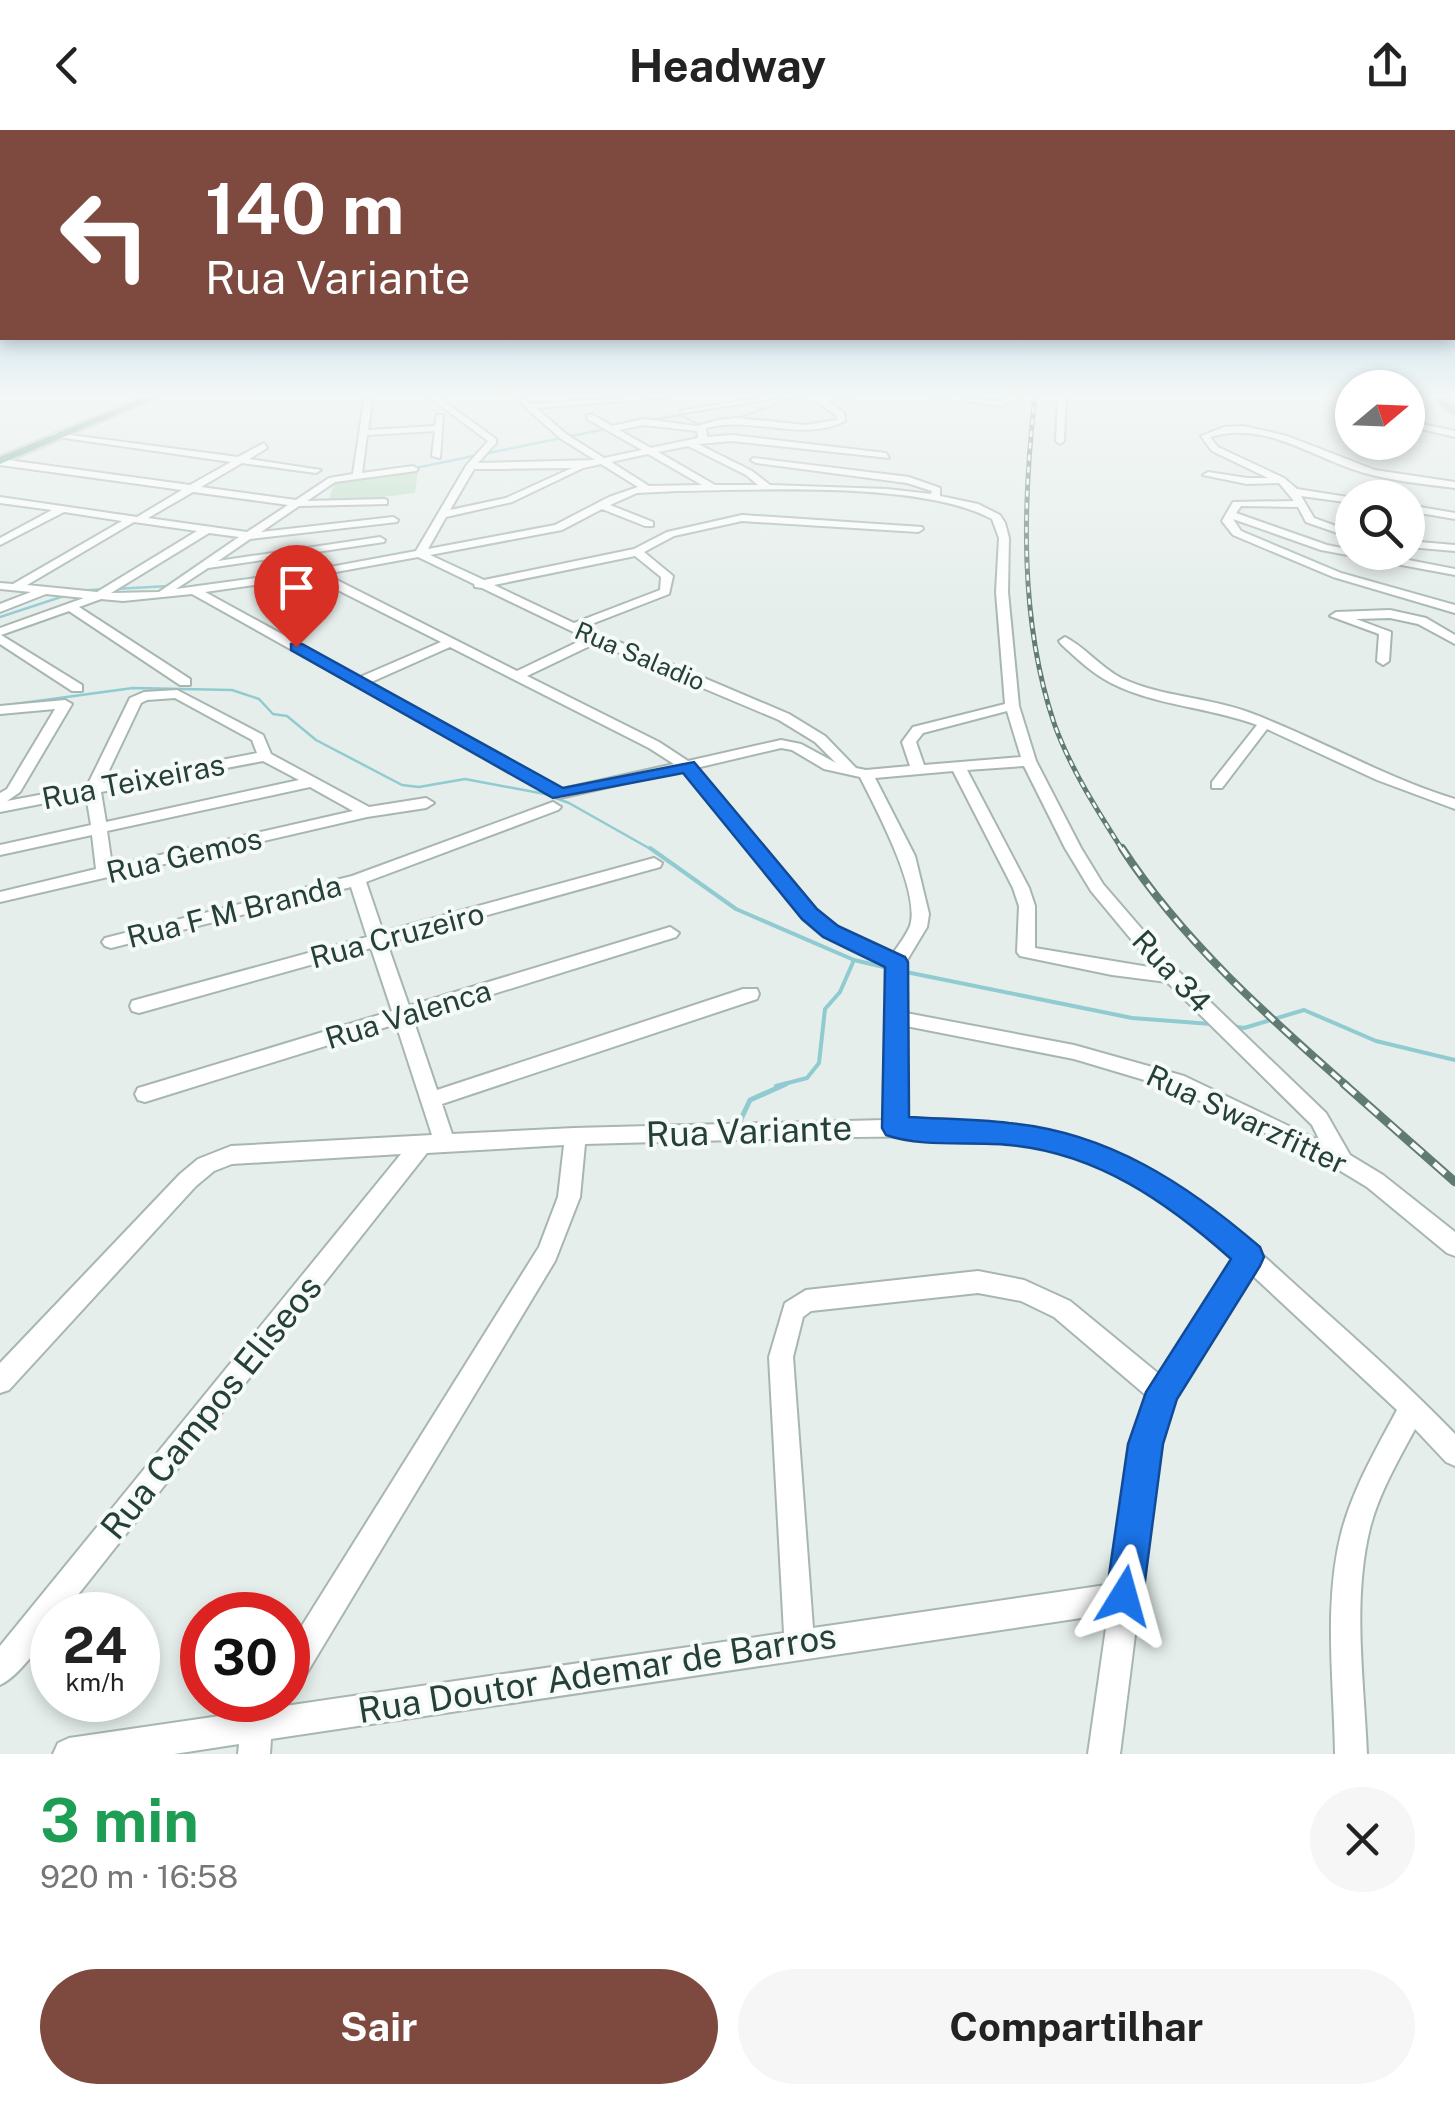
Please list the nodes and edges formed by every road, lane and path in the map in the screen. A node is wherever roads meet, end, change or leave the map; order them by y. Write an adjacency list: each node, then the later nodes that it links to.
1 (65, 471): 17 (street)
2 (221, 471): 17 (street)
3 (358, 471): 14 (street)
4 (393, 471): 14 (street)
5 (471, 471): 31 (street)
6 (571, 471): 31 (street)
7 (618, 471): 20 (street)
8 (681, 471): 18 (street)
9 (745, 471): 19 (street)
10 (839, 471): 21 (street)
11 (1262, 471): 15 (street)
12 (1368, 471): 16 (street)
13 (1208, 475): 15 (street)
14 (357, 476): 26 (street)
15 (1280, 480): 22 (street)
16 (1455, 485)
17 (192, 488): 26 (street); 33 (street)
18 (712, 488): 19 (street); 20 (street)
19 (768, 488): 21 (street)
20 (648, 489): 27 (street)
21 (935, 498): 70 (street)
22 (1296, 498): 23 (street); 30 (street); 38 (street)
23 (1335, 499)
24 (0, 500): 28 (street)
25 (384, 502): 26 (street)
26 (297, 503): 39 (street)
27 (602, 505): 35 (street); 45 (street)
28 (62, 509): 33 (street); 41 (street)
29 (1425, 511): 32 (street)
30 (1229, 514): 47 (street); 58 (street)
31 (443, 515): 45 (street)
32 (1455, 516)
33 (135, 519): 37 (street); 51 (street)
34 (393, 520): 39 (street)
35 (648, 524)
36 (918, 529): 44 (street)
37 (207, 530): 39 (street); 54 (street)
38 (1335, 530)
39 (248, 536): 46 (street)
40 (380, 540): 46 (street)
41 (0, 542)
42 (1425, 545): 43 (street)
43 (1455, 548)
44 (638, 552): 49 (street); 59 (street)
45 (420, 554): 48 (street); 49 (street, Rua Saladio)
46 (206, 566): 55 (street)
47 (1455, 572)
48 (314, 573): 53 (street); 64 (street)
49 (479, 585): 59 (street, Rua Saladio)
50 (0, 586): 51 (street)
51 (15, 588): 52 (street)
52 (46, 590): 54 (street); 57 (street)
53 (194, 591): 55 (street); 67 (street)
54 (102, 595): 55 (street); 56 (street)
55 (159, 596)
56 (71, 607): 60 (street); 69 (street)
57 (0, 608)
58 (1455, 610)
59 (574, 628): 61 (street, Rua Saladio)
60 (0, 635): 68 (street)
61 (596, 638): 66 (street); 78 (street, Rua Saladio)
62 (1455, 640): 65 (street)
63 (1066, 641): 72 (street)
64 (449, 643): 66 (street); 67 (street)
65 (1383, 661)
66 (515, 677): 76 (street)
67 (360, 682): 76 (street)
68 (77, 688)
69 (181, 688): 73 (street); 81 (street)
70 (1012, 706): 74 (street, Rua 34); 77 (street)
71 (0, 710): 82 (street)
72 (1265, 723): 80 (street); 84 (street)
73 (266, 756): 79 (street); 81 (street, Rua Teixeiras)
74 (1029, 760): 75 (street); 98 (street, Rua 34)
75 (957, 765): 77 (street); 98 (street)
76 (687, 766): 78 (street); 97 (street)
77 (918, 768): 78 (street)
78 (859, 772): 97 (street, Rua Saladio)
79 (312, 782): 87 (street); 88 (street)
80 (1217, 785)
81 (94, 788): 85 (street, Rua Teixeiras); 88 (street)
82 (0, 799)
83 (426, 803): 87 (street, Rua Gemos)
84 (1455, 804)
85 (0, 807)
86 (553, 807): 92 (street, Rua F M Branda)
87 (367, 812): 91 (street, Rua Gemos)
88 (101, 829): 89 (street); 91 (street)
89 (0, 850)
90 (654, 864): 95 (street, Rua Cruzeiro)
91 (105, 873): 93 (street, Rua Gemos)
92 (358, 880): 95 (street); 96 (street, Rua F M Branda)
93 (0, 897)
94 (670, 933): 101 (street, Rua Valenca)
95 (377, 940): 100 (street, Rua Cruzeiro); 101 (street)
96 (111, 942)
97 (898, 969): 102 (street)
98 (1172, 976): 108 (street, Rua 34)
99 (750, 994): 104 (street)
100 (139, 1006)
101 (402, 1016): 103 (street, Rua Valenca); 104 (street)
102 (898, 1018): 105 (street); 108 (street, Rua Swarzfitter)
103 (145, 1094)
104 (431, 1100): 107 (street)
105 (895, 1128): 106 (street, Rua Variante); 110 (street, Rua Variante)
106 (574, 1136): 107 (street, Rua Variante); 116 (street)
107 (434, 1143): 111 (street, Rua Variante); 118 (street, Rua Campos Eliseos)
108 (1342, 1160): 109 (street, Rua Swarzfitter)
109 (1455, 1246)
110 (1250, 1257): 112 (street); 113 (street, Rua Variante)
111 (0, 1381)
112 (1162, 1392): 115 (street); 117 (street)
113 (1412, 1408): 114 (street, Rua Variante); 122 (street)
114 (1455, 1453)
115 (1124, 1596): 117 (street, Rua Doutor Ademar de Barros); 121 (street)
116 (310, 1640)
117 (799, 1642): 119 (street, Rua Doutor Ademar de Barros)
118 (0, 1670)
119 (261, 1726): 120 (street, Rua Doutor Ademar de Barros)
120 (69, 1754)
121 (1104, 1754)
122 (1351, 1754)

